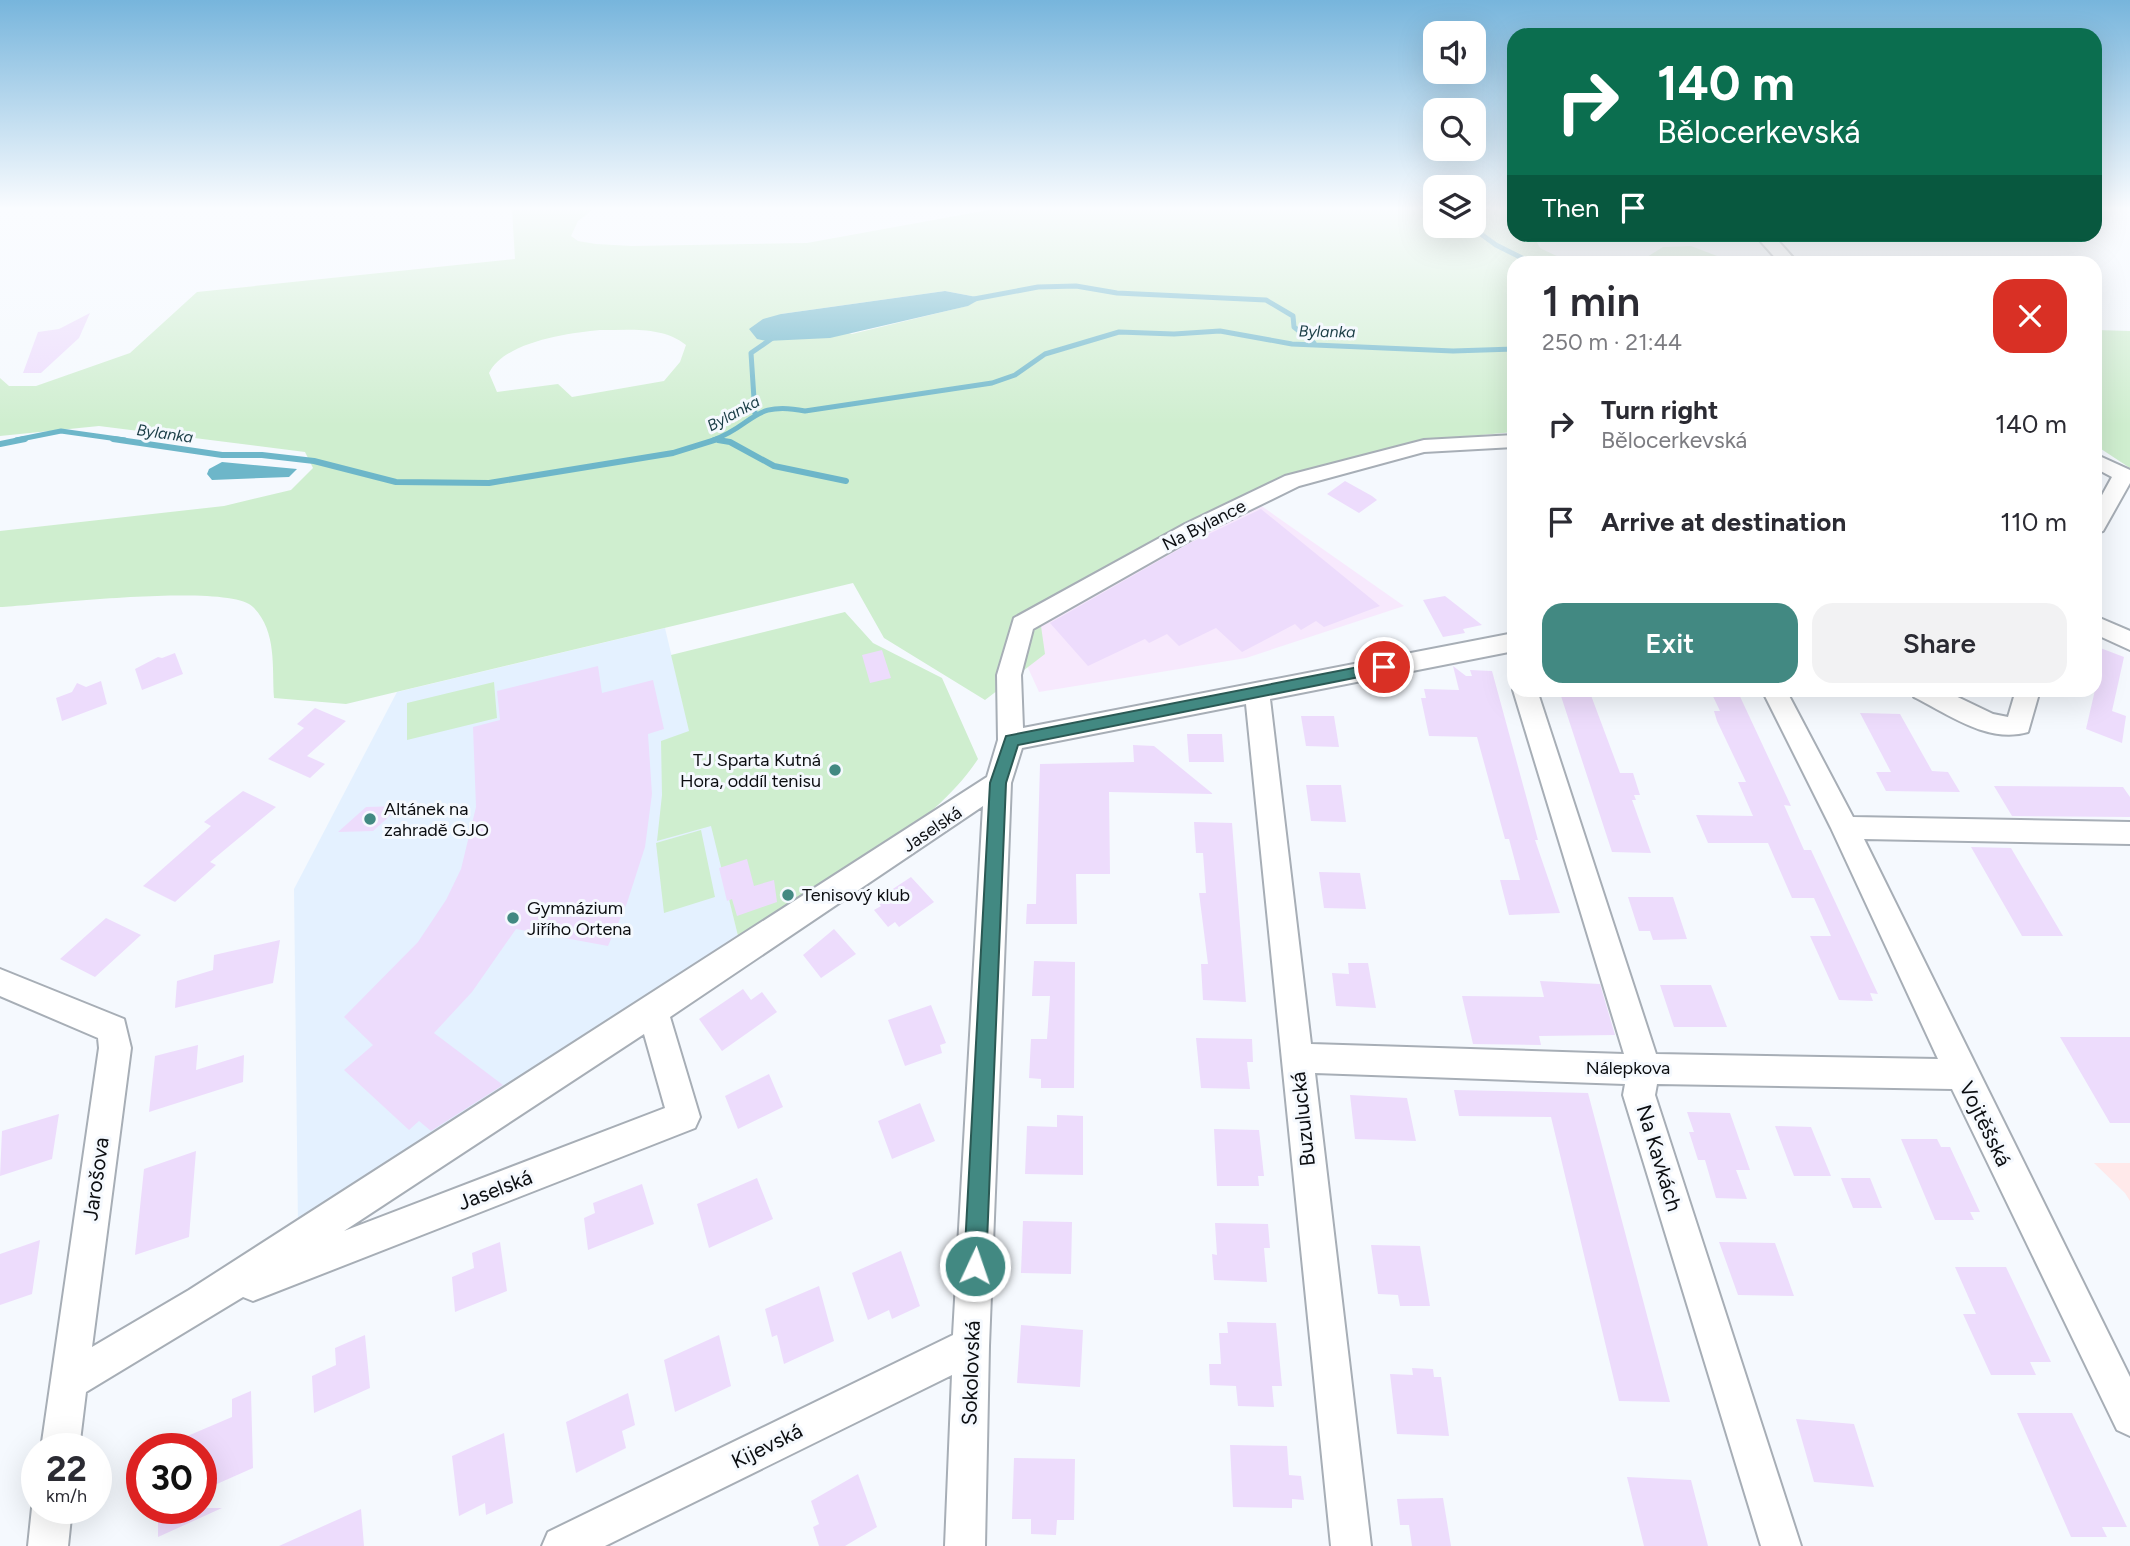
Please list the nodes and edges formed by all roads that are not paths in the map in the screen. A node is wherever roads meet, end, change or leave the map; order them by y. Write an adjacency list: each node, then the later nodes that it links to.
1 (1507, 441): 12 (street, Na Bylance)
2 (2102, 464): 3 (street)
3 (2102, 514)
4 (2102, 627): 5 (street)
5 (2130, 641)
6 (1507, 646): 7 (street)
7 (1257, 692): 12 (street); 18 (street, Buzulucká)
8 (1527, 697): 19 (street, Na Kavkách)
9 (1778, 697): 14 (street, Vojtěšská)
10 (1938, 697): 11 (street)
11 (2026, 697)
12 (1011, 740): 13 (street, Sokolovská)
13 (998, 783): 17 (street, Jaselská); 22 (street, Sokolovská)
14 (1845, 828): 15 (street); 20 (street, Vojtěšská)
15 (2130, 833)
16 (0, 982): 23 (street, Jarošova)
17 (653, 1011): 21 (street, Jaselská); 21 (street, Jaselská)
18 (1296, 1058): 19 (street, Nálepkova); 30 (street, Buzulucká)
19 (1644, 1067): 20 (street, Nálepkova); 31 (street, Na Kavkách)
20 (1961, 1074): 24 (street, Vojtěšská)
21 (202, 1303): 23 (street, Jaselská)
22 (971, 1346): 28 (street, Kijevská); 29 (street, Sokolovská)
23 (68, 1382): 25 (street, Jarošova)
24 (2130, 1417)
25 (62, 1433)
26 (50, 1524): 27 (street)
27 (48, 1546)
28 (562, 1546)
29 (965, 1546)
30 (1351, 1546)
31 (1781, 1546)

